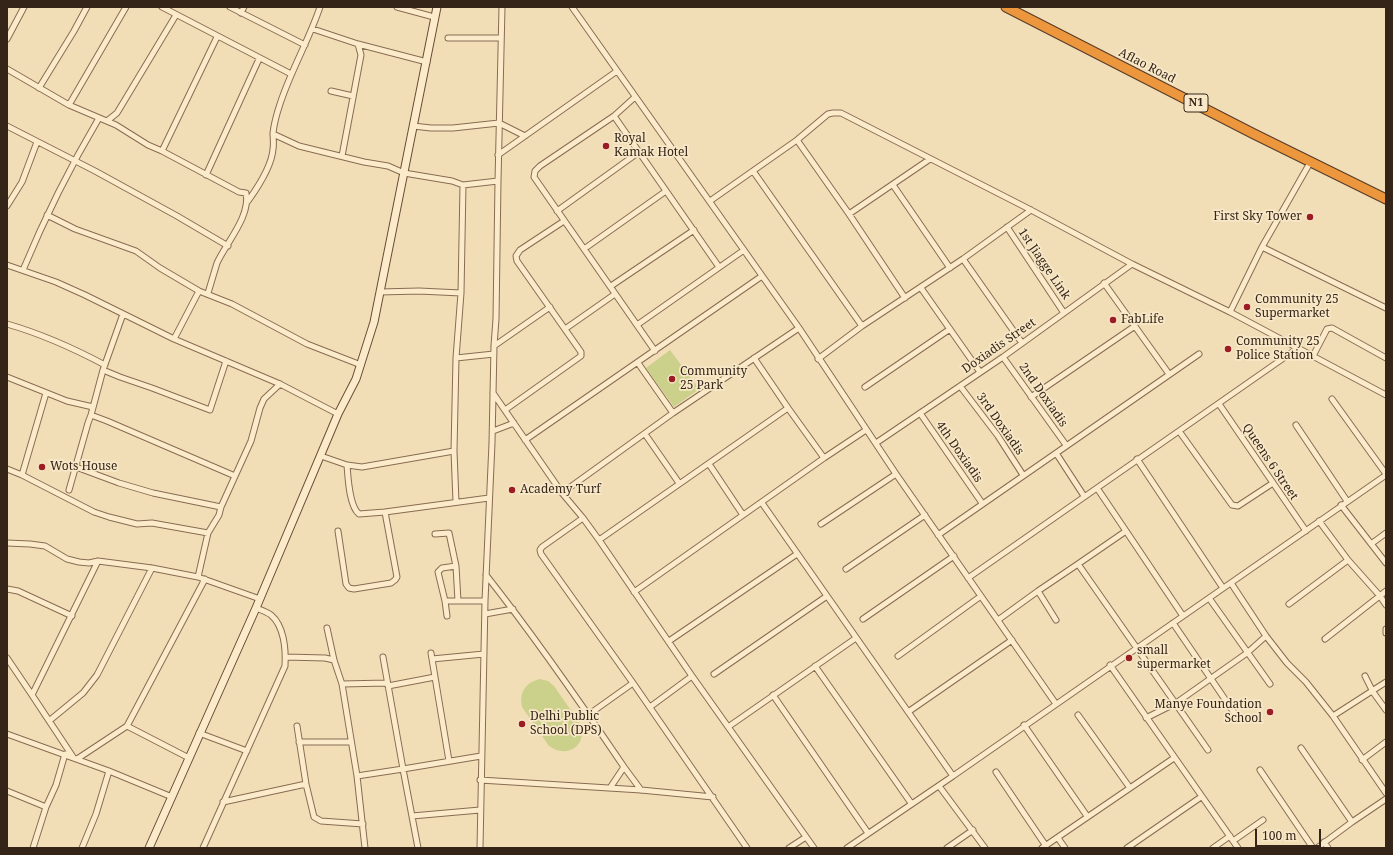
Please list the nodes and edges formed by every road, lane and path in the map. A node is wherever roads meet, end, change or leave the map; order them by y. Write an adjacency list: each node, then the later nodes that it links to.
1 (24, 7): 20 (street)
2 (87, 7): 30 (street)
3 (126, 7): 34 (street)
4 (162, 7): 14 (street)
5 (230, 7): 13 (street)
6 (244, 7): 13 (street)
7 (320, 7): 16 (street)
8 (397, 7): 15 (street)
9 (437, 7): 15 (street)
10 (502, 7): 19 (street)
11 (572, 7): 28 (street)
12 (1006, 7): 53 (highway, Aflao Road / N1)
13 (241, 13): 22 (street)
14 (176, 15): 17 (street); 35 (street)
15 (434, 17): 26 (street)
16 (312, 29): 21 (street); 22 (street)
17 (217, 37): 25 (street); 47 (street)
18 (448, 38): 19 (street)
19 (501, 38): 39 (street)
20 (7, 39)
21 (358, 44): 23 (street); 24 (street)
22 (304, 45): 29 (street)
23 (368, 46): 24 (street); 26 (street)
24 (361, 55): 32 (street)
25 (259, 59): 29 (street); 56 (street)
26 (426, 62): 42 (street)
27 (7, 69): 30 (street)
28 (617, 71): 33 (street); 44 (street)
29 (291, 74): 43 (street)
30 (39, 88): 34 (street)
31 (331, 91): 32 (street)
32 (353, 96): 50 (street)
33 (635, 97): 36 (street); 65 (street)
34 (69, 105): 37 (street)
35 (117, 113): 38 (street); 40 (street)
36 (614, 116): 48 (street); 68 (street)
37 (99, 118): 38 (street); 52 (street)
38 (107, 121): 40 (street)
39 (499, 123): 42 (street); 44 (street); 49 (street)
40 (116, 125): 47 (street)
41 (7, 126): 46 (street)
42 (413, 126): 55 (street)
43 (273, 134): 50 (street); 60 (street)
44 (525, 136): 49 (street)
45 (797, 140): 51 (street); 54 (street); 69 (street)
46 (37, 142): 52 (street); 66 (street)
47 (162, 151): 56 (street)
48 (639, 152): 61 (street); 68 (street)
49 (498, 155): 57 (street)
50 (342, 156): 55 (street)
51 (930, 159): 59 (street); 67 (street)
52 (74, 161): 70 (street); 74 (street)
53 (1310, 161): 63 (highway, Aflao Road / N1); 75 (street)
54 (753, 171): 65 (street); 101 (street)
55 (404, 173): 58 (street); 89 (street)
56 (206, 175): 62 (street)
57 (498, 181): 58 (street); 108 (street)
58 (463, 185): 91 (street)
59 (893, 185): 69 (street); 82 (street)
60 (256, 188): 62 (street); 64 (street)
61 (666, 191): 73 (street); 76 (street)
62 (246, 193): 64 (street)
63 (1386, 199)
64 (248, 201): 74 (street)
65 (710, 201): 77 (street)
66 (7, 206)
67 (1031, 210): 72 (street); 79 (street)
68 (557, 211): 71 (street)
69 (849, 214): 93 (street)
70 (47, 215): 83 (street); 88 (street)
71 (564, 221): 76 (street); 94 (street)
72 (1006, 227): 78 (street); 96 (street, 1st Jiagge Link)
73 (694, 230): 81 (street); 86 (street)
74 (228, 246): 90 (street)
75 (1262, 247): 95 (street); 97 (street)
76 (584, 249): 86 (street)
77 (744, 250): 81 (street); 84 (street)
78 (963, 259): 82 (street); 107 (street)
79 (1132, 264): 85 (street, Doxiadis Street); 97 (street)
80 (7, 265): 83 (street)
81 (719, 267): 100 (street)
82 (950, 268): 87 (street)
83 (23, 270): 98 (street)
84 (762, 276): 103 (street); 110 (street)
85 (1104, 283): 96 (street, Doxiadis Street); 102 (street)
86 (611, 286): 92 (street)
87 (921, 288): 93 (street); 104 (street)
88 (199, 291): 90 (street); 106 (street)
89 (380, 292): 91 (street); 121 (street)
90 (208, 293): 121 (street)
91 (461, 293): 115 (street)
92 (616, 294): 100 (street); 105 (street)
93 (905, 298): 101 (street)
94 (550, 308): 105 (street); 108 (street)
95 (1386, 308)
96 (1064, 312): 107 (street, Doxiadis Street)
97 (1230, 312): 109 (street)
98 (123, 314): 106 (street); 122 (street)
99 (7, 324): 122 (street)
100 (637, 325): 110 (street)
101 (862, 326): 118 (street)
102 (1135, 326): 124 (street); 132 (street)
103 (798, 328): 116 (street); 118 (street)
104 (950, 328): 123 (street); 128 (street)
105 (565, 329): 137 (street)
106 (174, 339): 119 (street)
107 (1022, 343): 113 (street, Doxiadis Street)
108 (494, 346): 111 (street)
109 (1298, 348): 114 (street); 134 (street)
110 (655, 351): 120 (street)
111 (494, 354): 115 (street); 129 (street)
112 (1199, 354): 124 (street)
113 (1003, 356): 123 (street, Doxiadis Street); 132 (street, 2nd Doxiadis)
114 (1313, 356): 117 (street); 131 (street)
115 (456, 358): 151 (street)
116 (754, 358): 136 (street); 138 (street)
117 (1386, 358)
118 (818, 359): 144 (street)
119 (226, 360): 122 (street); 126 (street)
120 (638, 363): 138 (street); 148 (street)
121 (361, 365): 140 (street)
122 (104, 367): 135 (street)
123 (980, 372): 127 (street, Doxiadis Street)
124 (1169, 374): 150 (street)
125 (7, 376): 130 (street)
126 (280, 384): 140 (street); 164 (street)
127 (960, 386): 139 (street, Doxiadis Street); 163 (street, 3rd Doxiadis)
128 (865, 387)
129 (493, 392): 137 (street); 145 (street)
130 (46, 393): 135 (street); 162 (street)
131 (1386, 394)
132 (1031, 397): 150 (street, 2nd Doxiadis)
133 (1332, 399): 161 (street)
134 (1219, 404): 146 (street); 166 (street, Queens 6 Street)
135 (93, 407): 141 (street)
136 (788, 408): 154 (street); 157 (street)
137 (505, 410): 142 (street)
138 (673, 413): 147 (street)
139 (920, 413): 149 (street, Doxiadis Street); 175 (street, 4th Doxiadis)
140 (338, 414): 153 (street)
141 (91, 415): 158 (street); 164 (street)
142 (514, 424): 145 (street); 148 (street)
143 (1296, 425): 172 (street)
144 (866, 430): 149 (street); 154 (street)
145 (493, 431): 171 (street)
146 (1179, 431): 155 (street); 166 (street)
147 (645, 434): 165 (street); 169 (street)
148 (525, 440): 169 (street)
149 (876, 443): 160 (street)
150 (1066, 445): 152 (street)
151 (454, 451): 156 (street); 173 (street)
152 (1056, 453): 163 (street); 170 (street)
153 (321, 456): 156 (street); 217 (street)
154 (824, 458): 174 (street)
155 (1137, 459): 167 (street); 208 (street)
156 (346, 464): 178 (street)
157 (709, 464): 165 (street); 179 (street)
158 (76, 468): 168 (street); 177 (street)
159 (7, 469): 162 (street)
160 (896, 474): 180 (street); 183 (street)
161 (1386, 474): 172 (street)
162 (22, 475): 188 (street)
163 (1023, 475): 175 (street)
164 (235, 476): 177 (street)
165 (679, 483): 191 (street)
166 (1272, 483): 186 (street, Queens 6 Street)
167 (1097, 488): 170 (street); 185 (street)
168 (69, 490)
169 (562, 493): 181 (street)
170 (1084, 496): 205 (street)
171 (489, 498): 173 (street); 203 (street)
172 (1347, 501): 176 (street)
173 (456, 502): 178 (street)
174 (762, 503): 179 (street); 194 (street)
175 (982, 503): 190 (street)
176 (1341, 505): 182 (street); 193 (street)
177 (221, 507): 188 (street)
178 (385, 512): 184 (street)
179 (743, 515): 212 (street)
180 (925, 515): 190 (street); 202 (street)
181 (583, 518): 191 (street); 257 (street)
182 (1319, 521): 186 (street); 196 (street)
183 (821, 524)
184 (338, 531)
185 (1126, 531): 199 (street); 228 (street)
186 (1306, 531): 207 (street)
187 (1386, 532): 193 (street)
188 (208, 533): 204 (street)
189 (435, 534): 200 (street)
190 (938, 535): 195 (street)
191 (599, 540): 212 (street)
192 (7, 543): 197 (street)
193 (1371, 544): 198 (street)
194 (798, 554): 213 (street); 240 (street)
195 (954, 556): 205 (street); 229 (street)
196 (1348, 560): 215 (street); 221 (street)
197 (98, 561): 201 (street); 226 (street)
198 (1386, 563)
199 (1078, 564): 210 (street); 241 (street)
200 (456, 566): 218 (street); 219 (street)
201 (152, 568): 204 (street); 274 (street)
202 (846, 569)
203 (486, 575): 220 (street); 224 (street)
204 (198, 577): 206 (street)
205 (968, 578): 214 (street)
206 (205, 579): 217 (street); 276 (street)
207 (1231, 583): 208 (street); 236 (street)
208 (1224, 588): 216 (street)
209 (7, 589): 226 (street)
210 (1038, 591): 230 (street); 231 (street)
211 (1386, 591): 215 (street)
212 (634, 592): 240 (street)
213 (827, 596): 237 (street); 251 (street)
214 (981, 596): 230 (street); 244 (street)
215 (1380, 596): 222 (street); 238 (street)
216 (1209, 598): 228 (street); 242 (street)
217 (260, 600): 223 (street)
218 (445, 601): 219 (street); 227 (street)
219 (458, 601): 220 (street)
220 (485, 601): 225 (street)
221 (1289, 604)
222 (1386, 605)
223 (256, 608): 245 (street); 279 (street)
224 (513, 610): 225 (street); 269 (street)
225 (485, 614): 243 (street)
226 (72, 616): 262 (street)
227 (447, 616)
228 (1183, 616): 232 (street)
229 (863, 619)
230 (998, 620): 239 (street)
231 (1056, 620)
232 (1173, 623): 241 (street); 255 (street)
233 (327, 628): 248 (street)
234 (1386, 629): 235 (street)
235 (1386, 632)
236 (1266, 636): 242 (street); 271 (street)
237 (856, 638): 249 (street); 268 (street)
238 (1325, 639)
239 (1012, 640): 265 (street); 268 (street)
240 (669, 641): 252 (street)
241 (1137, 647): 250 (street); 264 (street)
242 (1247, 653): 255 (street); 259 (street)
243 (484, 654): 254 (street); 288 (street)
244 (898, 656)
245 (286, 657): 248 (street); 286 (street)
246 (383, 657): 260 (street)
247 (7, 658): 262 (street)
248 (334, 660): 258 (street)
249 (815, 666): 263 (street); 314 (street)
250 (1110, 666): 265 (street); 272 (street)
251 (714, 674)
252 (692, 676): 266 (street); 278 (street)
253 (1365, 676): 261 (street)
254 (435, 677): 260 (street); 293 (street)
255 (1211, 679): 264 (street); 273 (street)
256 (1386, 682): 261 (street)
257 (633, 683): 266 (street); 269 (street)
258 (342, 684): 260 (street); 282 (street)
259 (1270, 684)
260 (387, 685): 295 (street)
261 (1373, 692): 267 (street); 271 (street)
262 (32, 695): 274 (street)
263 (773, 695): 278 (street); 323 (street)
264 (1176, 703): 272 (street); 285 (street)
265 (1056, 704): 275 (street)
266 (650, 707): 310 (street)
267 (1386, 710)
268 (908, 712): 300 (street)
269 (588, 715): 294 (street)
270 (1078, 715): 305 (street)
271 (1333, 716): 292 (street)
272 (1146, 718): 291 (street)
273 (1237, 718)
274 (49, 721): 289 (street)
275 (1024, 725): 300 (street); 318 (street)
276 (127, 726): 289 (street); 290 (street)
277 (297, 726): 281 (street)
278 (728, 727): 325 (street)
279 (199, 733): 286 (street); 290 (street)
280 (7, 734): 287 (street)
281 (299, 742): 282 (street); 302 (street)
282 (351, 742): 299 (street)
283 (1386, 742): 292 (street)
284 (1301, 748): 320 (street)
285 (1208, 750)
286 (247, 751): 313 (street)
287 (64, 754): 289 (street); 315 (street)
288 (482, 756): 293 (street); 301 (street)
289 (75, 758): 297 (street)
290 (188, 758): 309 (street)
291 (1174, 758): 305 (street); 311 (street)
292 (1362, 760): 308 (street)
293 (449, 761): 295 (street)
294 (624, 767): 304 (street); 306 (street)
295 (403, 769): 299 (street); 317 (street)
296 (1260, 770): 347 (street)
297 (109, 771): 309 (street); 331 (street)
298 (996, 772): 329 (street)
299 (357, 776): 321 (street)
300 (953, 776): 303 (street)
301 (480, 780): 304 (street); 316 (street)
302 (306, 784): 313 (street); 321 (street)
303 (939, 786): 314 (street); 322 (street)
304 (610, 788): 306 (street)
305 (1130, 788): 318 (street)
306 (641, 790): 310 (street)
307 (7, 791): 315 (street)
308 (1386, 793)
309 (172, 797): 332 (street)
310 (713, 797): 337 (street)
311 (1201, 797): 324 (street); 344 (street)
312 (1386, 799): 320 (street)
313 (223, 802): 333 (street)
314 (911, 804): 323 (street)
315 (46, 807): 330 (street)
316 (480, 810): 317 (street); 336 (street)
317 (412, 816): 335 (street)
318 (1088, 816): 326 (street)
319 (1263, 820): 327 (street)
320 (1352, 822): 328 (street)
321 (363, 824): 334 (street)
322 (973, 830): 341 (street); 342 (street)
323 (868, 833): 340 (street)
324 (1230, 836): 327 (street); 345 (street)
325 (806, 837): 338 (street); 339 (street)
326 (1058, 838): 329 (street); 343 (street)
327 (1233, 841): 346 (street)
328 (1324, 842): 348 (street); 349 (street)
329 (1044, 847)
330 (33, 848)
331 (82, 848)
332 (149, 848)
333 (203, 848)
334 (365, 848)
335 (418, 848)
336 (480, 848)
337 (748, 848)
338 (789, 848)
339 (814, 848)
340 (847, 848)
341 (947, 848)
342 (985, 848)
343 (1065, 848)
344 (1127, 848)
345 (1213, 848)
346 (1238, 848)
347 (1313, 848)
348 (1317, 848)
349 (1328, 848)

